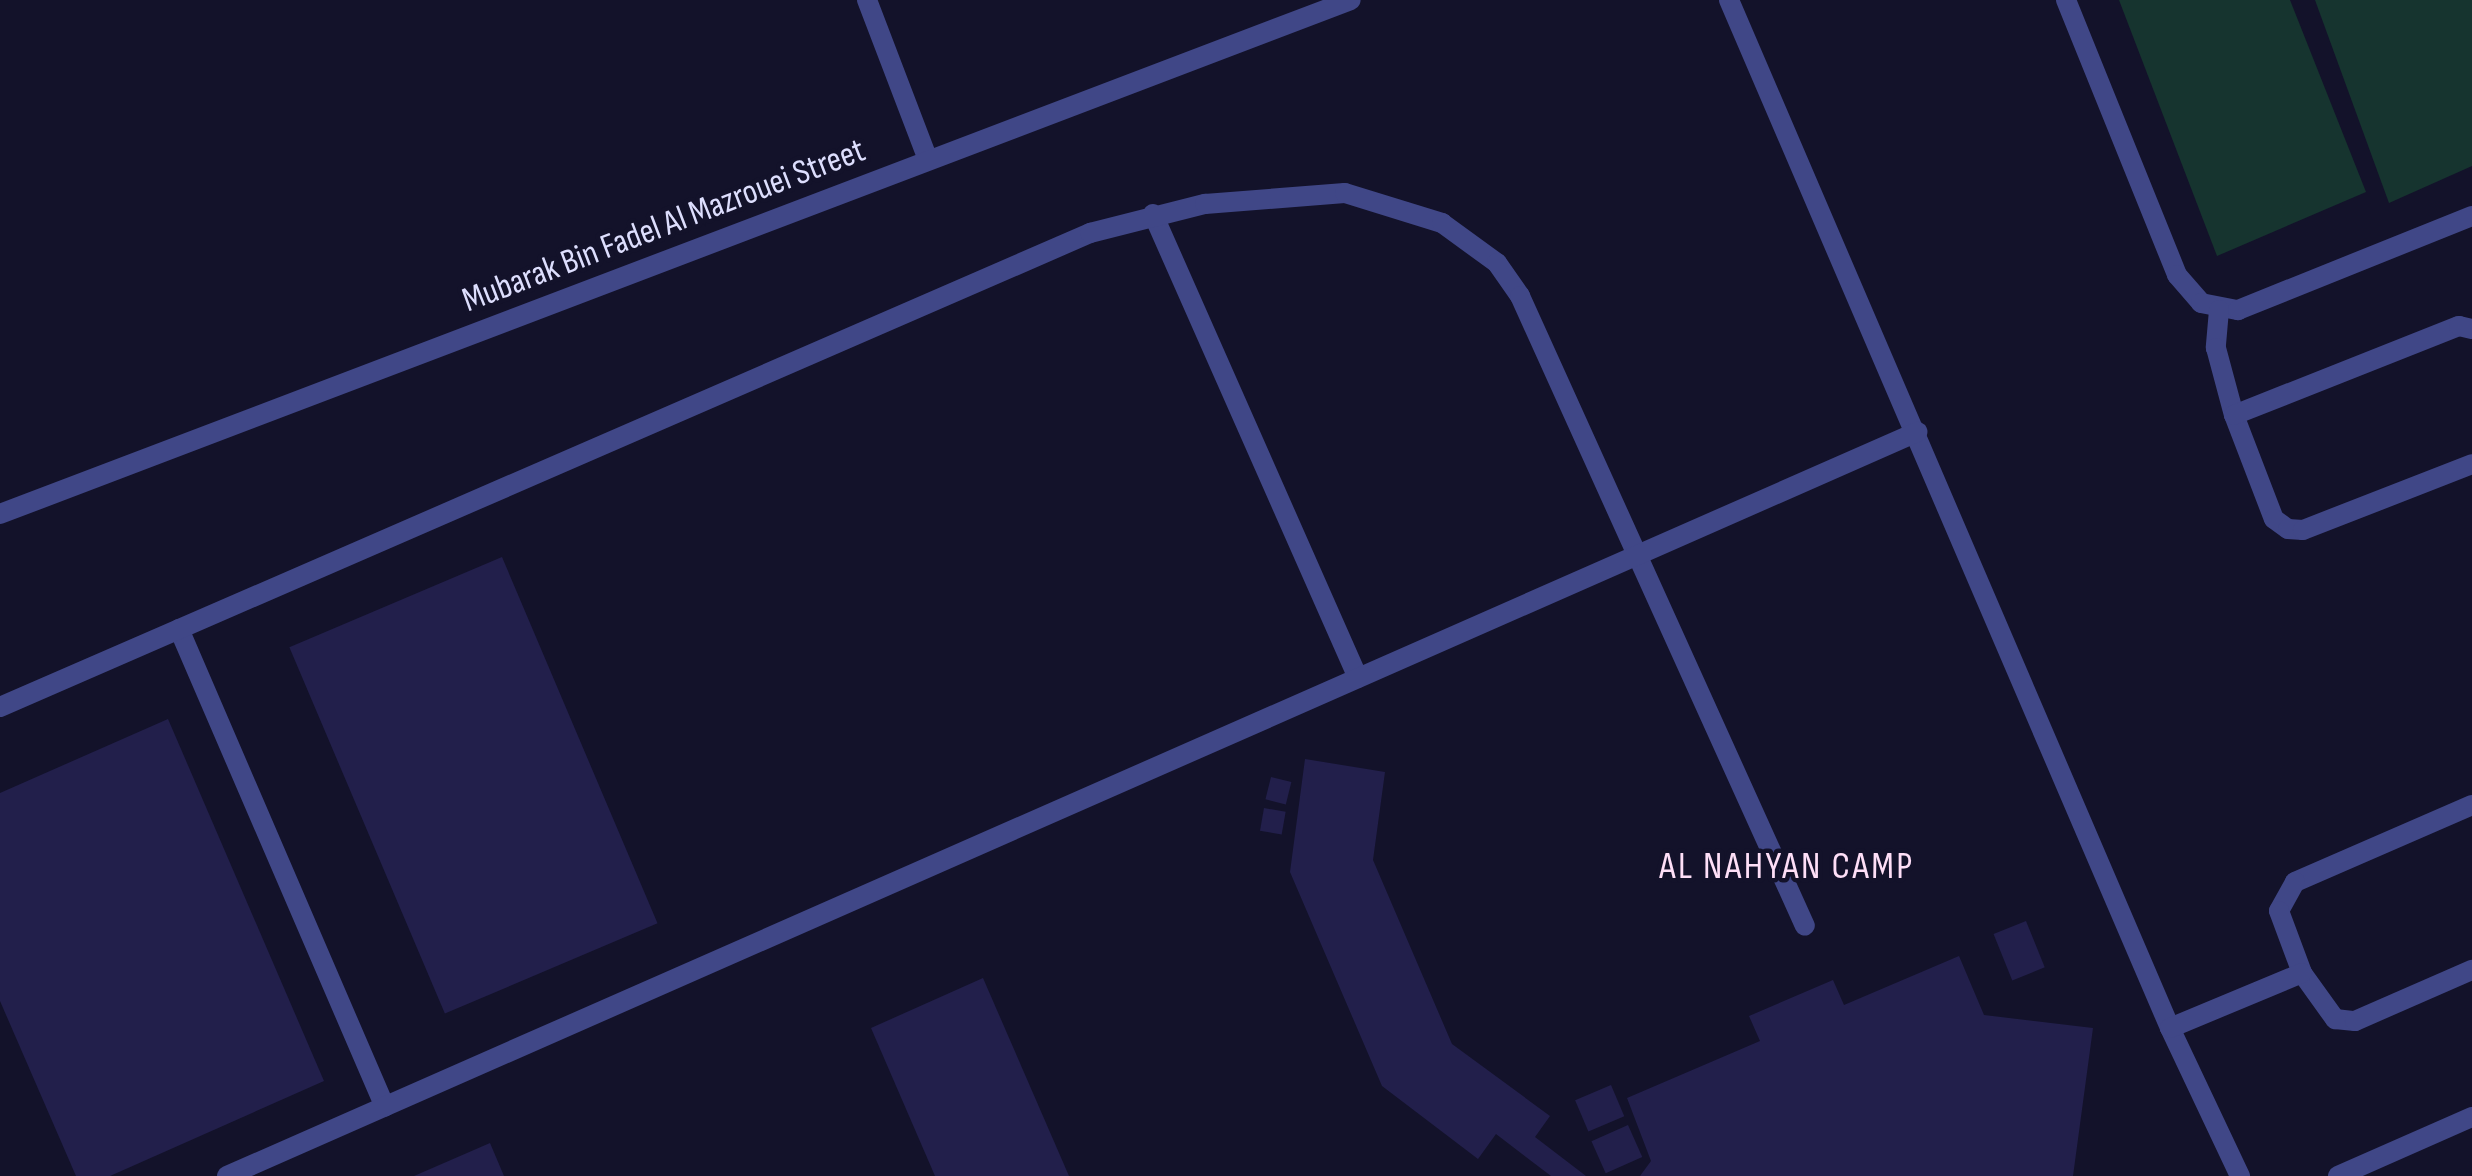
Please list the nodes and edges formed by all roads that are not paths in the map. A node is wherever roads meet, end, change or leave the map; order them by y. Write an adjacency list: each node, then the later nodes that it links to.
1 (867, 0): 5 (street)
2 (1350, 0): 5 (street, Mubarak Bin Fadel Al Mazrouei Street)
3 (1728, 0): 11 (street)
4 (2066, 0): 8 (street)
5 (928, 160): 13 (street, Mubarak Bin Fadel Al Mazrouei Street)
6 (1153, 214): 14 (street); 15 (street); 16 (street)
7 (2472, 216): 8 (street)
8 (2219, 310): 10 (street)
9 (2472, 329): 10 (street)
10 (2234, 415): 12 (street)
11 (1917, 432): 14 (street); 22 (street)
12 (2472, 464)
13 (0, 514)
14 (1636, 556): 16 (street); 19 (street)
15 (179, 630): 17 (street); 23 (street)
16 (1358, 678): 23 (street)
17 (0, 708)
18 (2472, 805): 21 (street)
19 (1805, 926)
20 (2472, 970): 21 (street)
21 (2302, 973): 22 (street)
22 (2170, 1028): 26 (street)
23 (385, 1106): 25 (street)
24 (2472, 1116): 27 (street)
25 (227, 1176)
26 (2240, 1176)
27 (2338, 1176)

